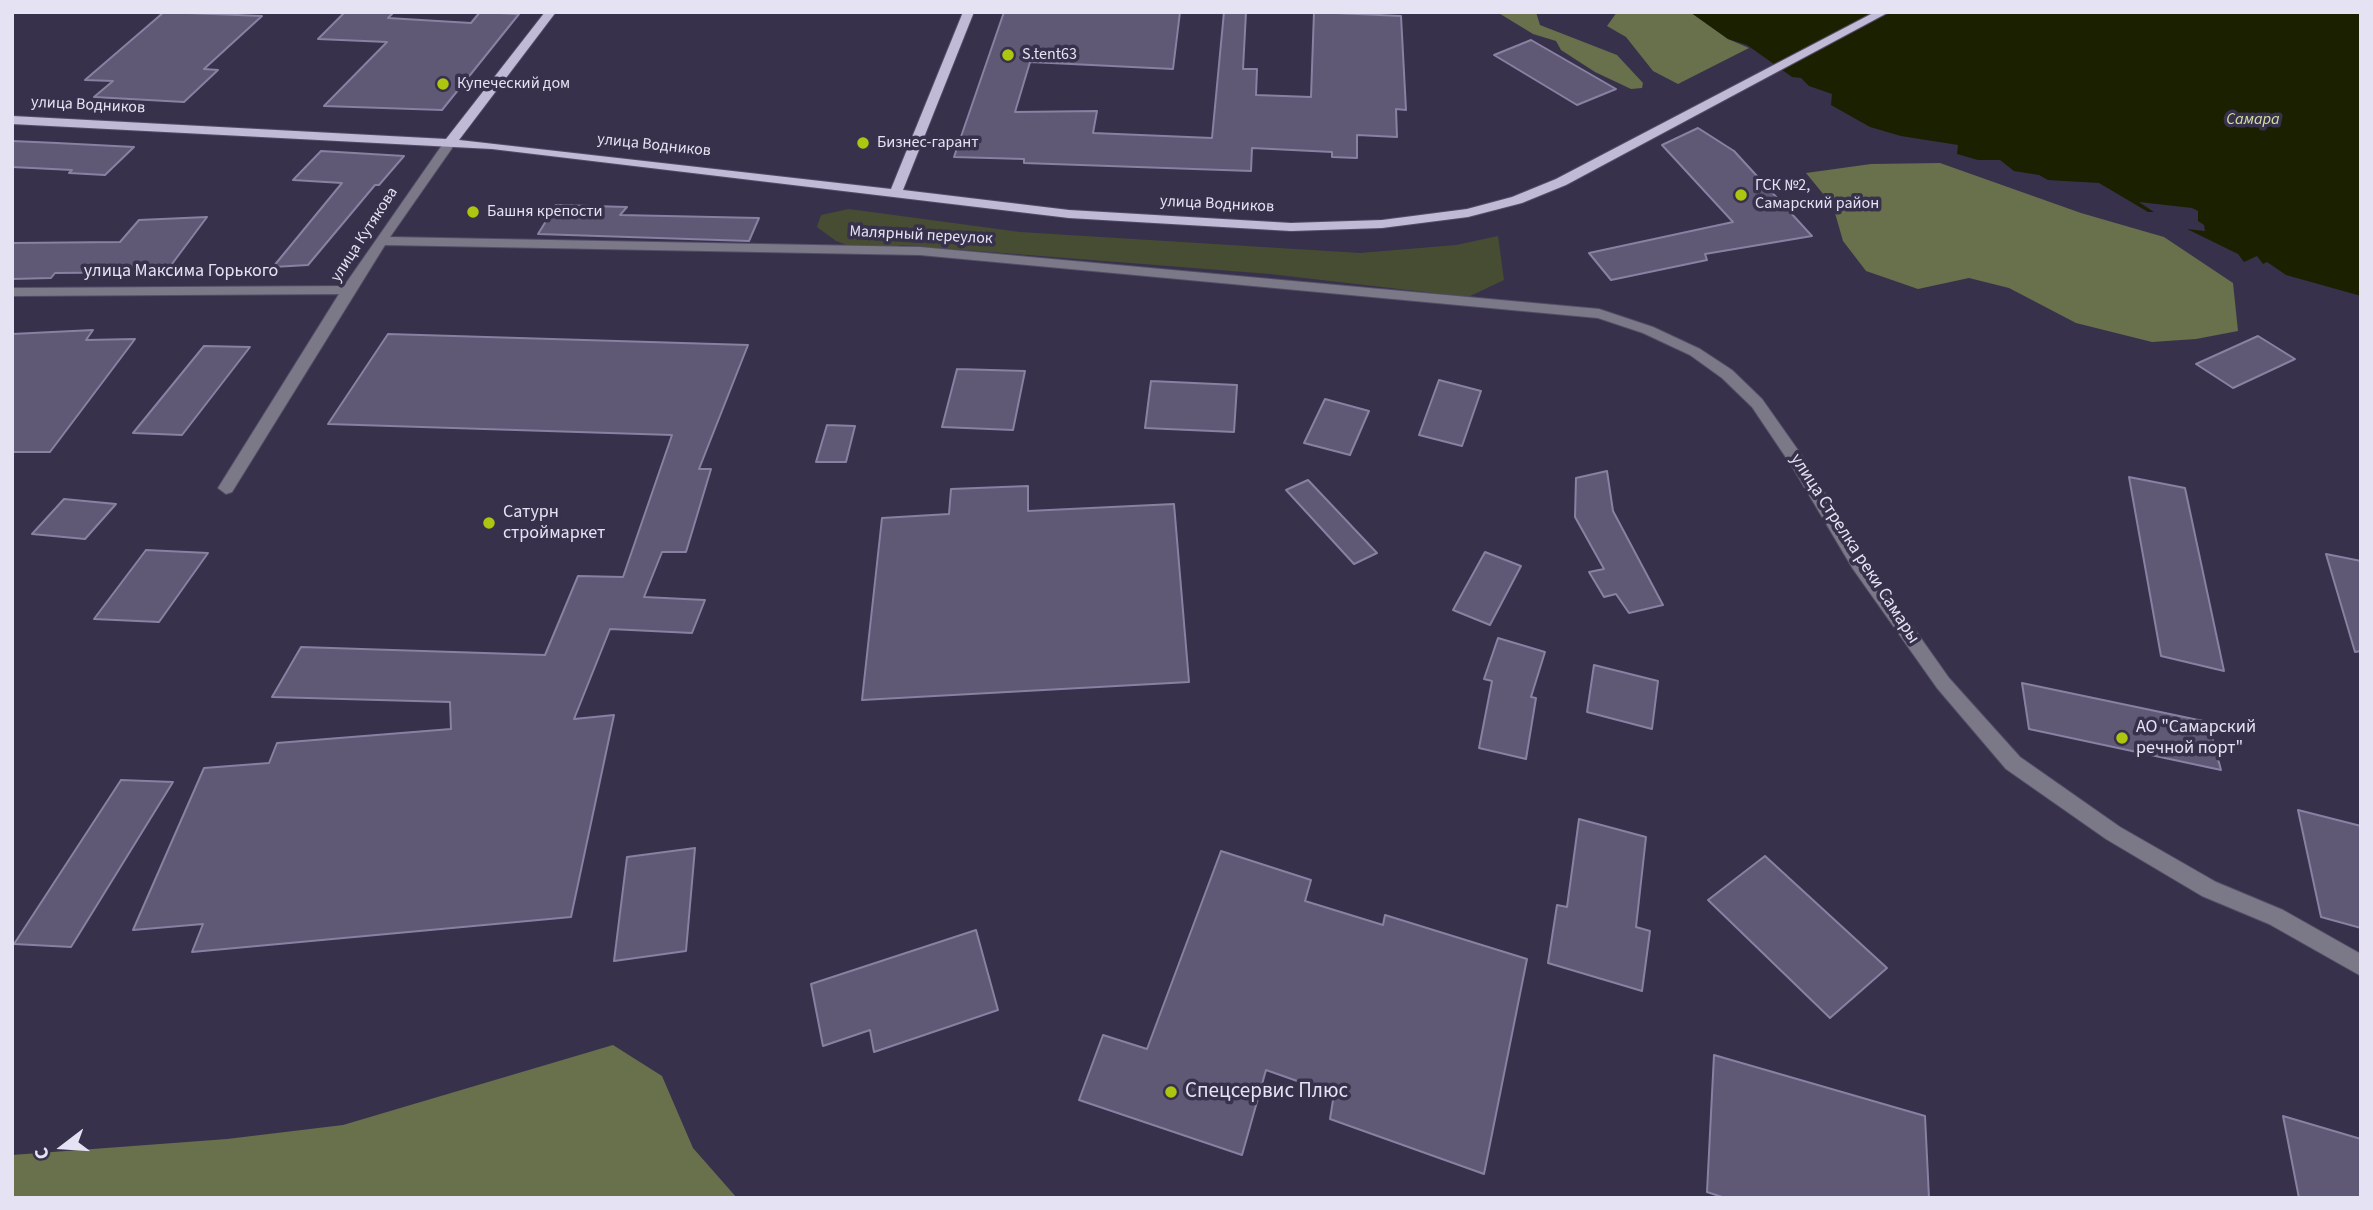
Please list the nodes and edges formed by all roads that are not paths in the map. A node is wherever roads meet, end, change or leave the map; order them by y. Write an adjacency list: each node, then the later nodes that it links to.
1 (551, 12): 5 (main road, улица Кутякова)
2 (969, 12): 6 (main road)
3 (1884, 12): 6 (main road, улица Водников)
4 (12, 120): 5 (main road, улица Водников)
5 (451, 141): 6 (main road, улица Водников); 7 (street, улица Кутякова)
6 (895, 194)
7 (381, 241): 8 (street, улица Кутякова); 10 (street, Малярный переулок)
8 (350, 290): 9 (street, улица Максима Горького); 11 (street, улица Кутякова)
9 (12, 292)
10 (1457, 300): 12 (street, улица Стрелка реки Самары)
11 (226, 488)
12 (2361, 966)

